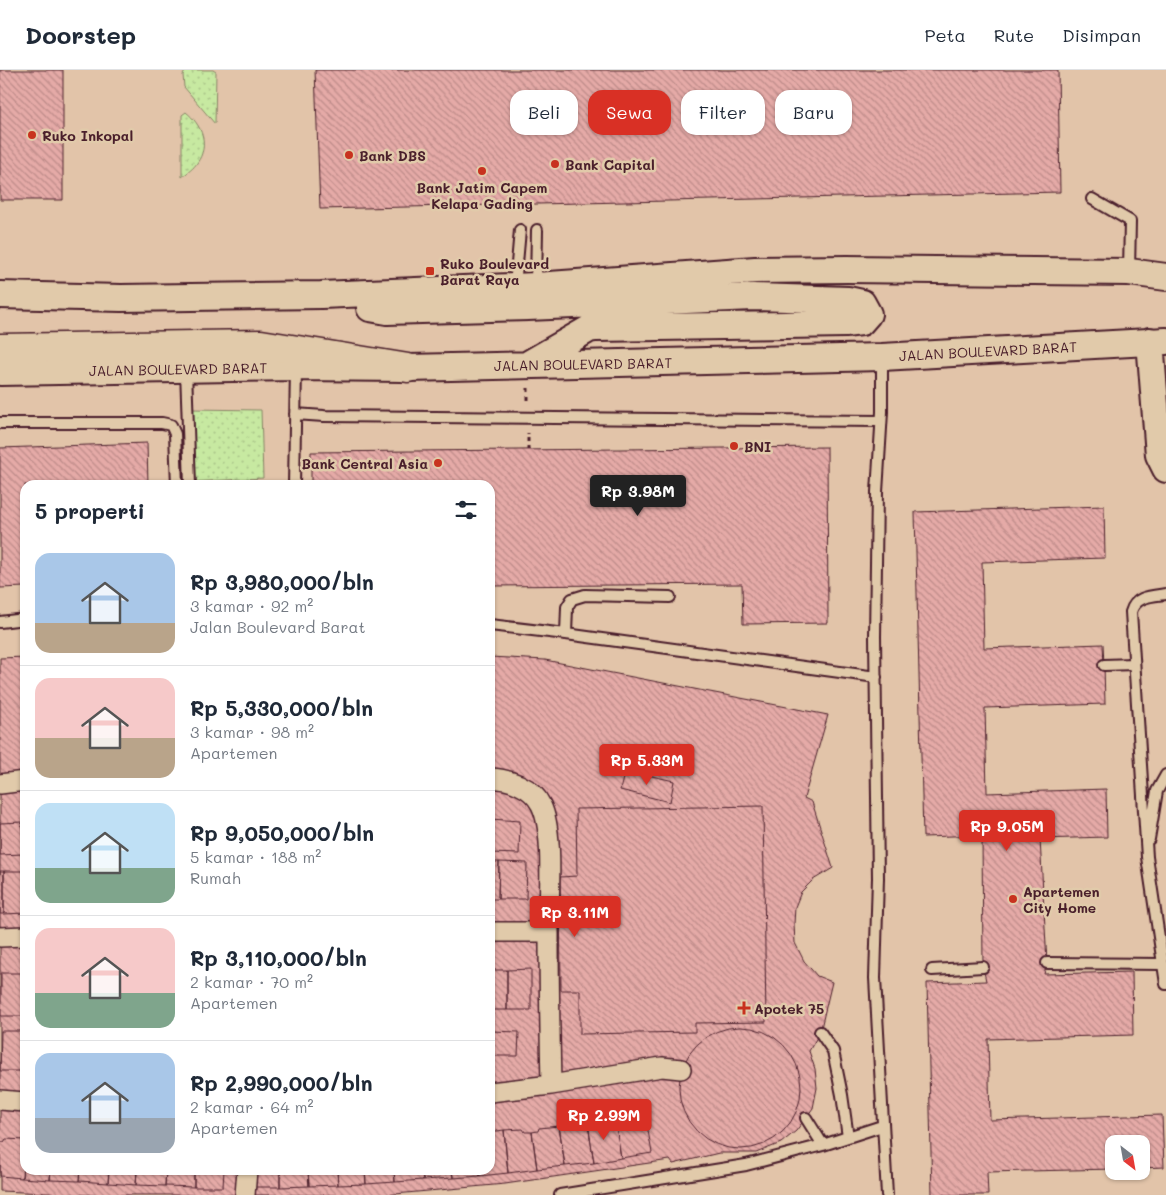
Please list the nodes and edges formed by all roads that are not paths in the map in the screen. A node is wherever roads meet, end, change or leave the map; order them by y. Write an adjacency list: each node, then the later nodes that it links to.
1 (1092, 199): 4 (lane)
2 (520, 230): 6 (lane)
3 (537, 230): 6 (lane)
4 (1129, 272): 5 (main road); 6 (main road)
5 (1166, 277)
6 (525, 286): 8 (main road)
7 (0, 295): 8 (main road)
8 (321, 295): 12 (main road)
9 (1158, 341): 11 (main road, JALAN BOULEVARD BARAT); 20 (main road)
10 (0, 348): 14 (highway)
11 (882, 357): 12 (main road, JALAN BOULEVARD BARAT); 18 (lane)
12 (527, 365): 14 (main road, JALAN BOULEVARD BARAT)
13 (296, 367): 14 (main road, JALAN BOULEVARD BARAT); 15 (main road, JALAN BOULEVARD BARAT); 17 (lane)
14 (408, 368)
15 (186, 369): 16 (main road, JALAN BOULEVARD BARAT); 22 (lane)
16 (0, 372)
17 (295, 414): 18 (lane); 23 (lane)
18 (881, 421): 32 (lane)
19 (0, 422): 21 (lane)
20 (1166, 469)
21 (177, 480)
22 (190, 480)
23 (294, 480)
24 (1166, 594): 30 (lane)
25 (670, 597): 29 (lane)
26 (20, 620): 27 (lane)
27 (0, 622)
28 (495, 626): 29 (lane)
29 (566, 634): 32 (lane)
30 (1134, 664): 31 (lane); 37 (lane)
31 (1104, 665)
32 (876, 677): 54 (lane)
33 (1166, 775): 37 (lane)
34 (495, 778): 39 (street)
35 (20, 782): 36 (street)
36 (0, 784)
37 (1146, 858): 43 (lane)
38 (495, 932): 39 (street)
39 (548, 932): 49 (street)
40 (20, 936): 41 (street)
41 (0, 937)
42 (1047, 963): 43 (lane)
43 (1164, 964): 46 (lane)
44 (983, 967): 45 (lane)
45 (932, 970)
46 (1166, 984)
47 (820, 1032): 55 (lane)
48 (681, 1069): 49 (street)
49 (551, 1085): 50 (street)
50 (495, 1091)
51 (0, 1100): 52 (street)
52 (20, 1102)
53 (806, 1118): 56 (lane)
54 (882, 1126): 55 (lane); 60 (lane)
55 (848, 1137): 56 (lane)
56 (823, 1145): 59 (lane)
57 (247, 1175): 58 (street)
58 (246, 1195)
59 (560, 1195)
60 (887, 1195)

